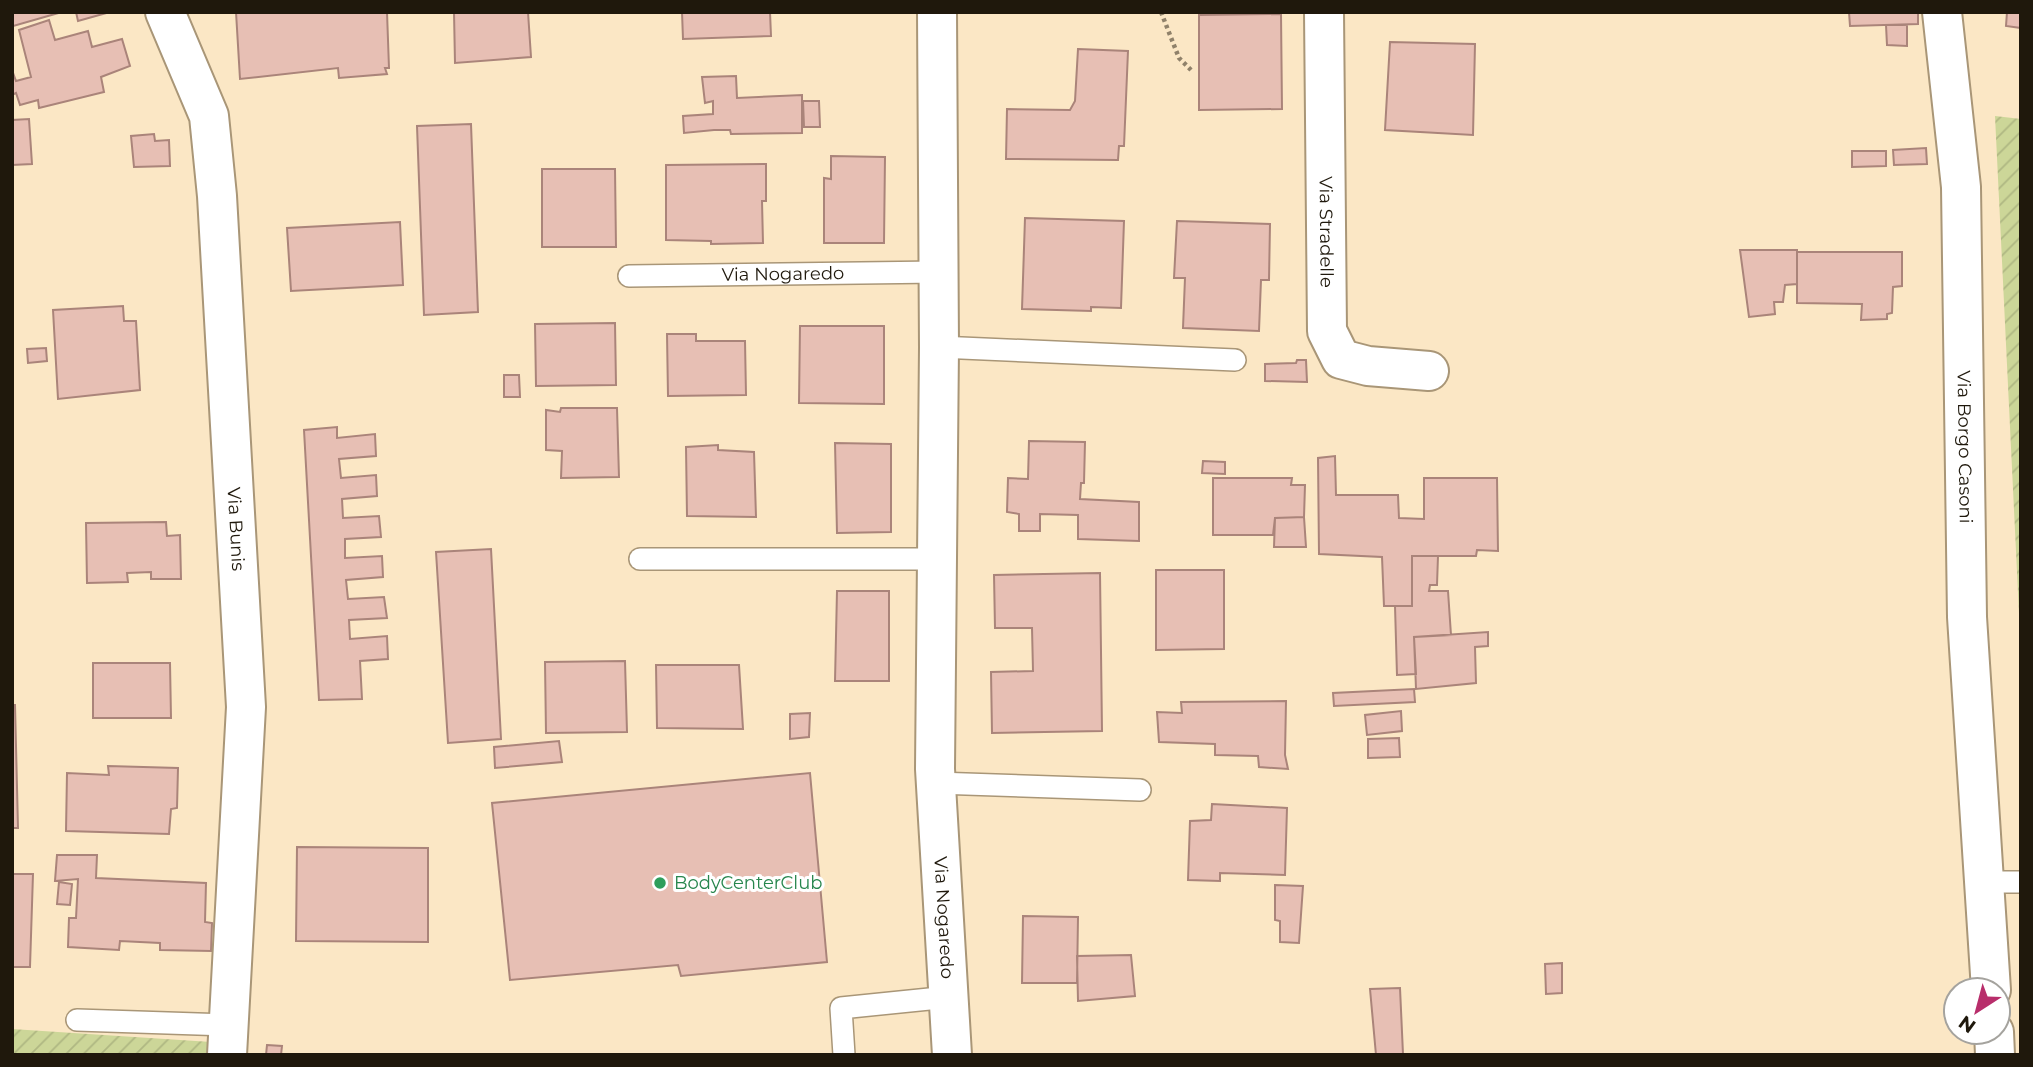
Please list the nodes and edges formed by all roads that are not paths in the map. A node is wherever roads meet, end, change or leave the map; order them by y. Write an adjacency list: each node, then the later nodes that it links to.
1 (165, 12): 18 (street, Via Bunis)
2 (937, 12): 5 (street, Via Nogaredo)
3 (1324, 12): 9 (street, Via Stradelle)
4 (1942, 12): 14 (street, Via Borgo Casoni)
5 (939, 272): 6 (lane, Via Nogaredo); 7 (street, Via Nogaredo)
6 (629, 276)
7 (939, 347): 8 (lane); 11 (street, Via Nogaredo)
8 (1235, 360)
9 (1429, 371)
10 (640, 558): 11 (lane)
11 (937, 559): 12 (street, Via Nogaredo)
12 (936, 783): 13 (lane); 16 (street, Via Nogaredo)
13 (1140, 790)
14 (2002, 882): 15 (street, Via Borgo Casoni)
15 (1992, 976)
16 (949, 997): 19 (lane); 20 (street, Via Nogaredo)
17 (78, 1020): 18 (lane)
18 (228, 1040)
19 (844, 1055)
20 (953, 1055)

